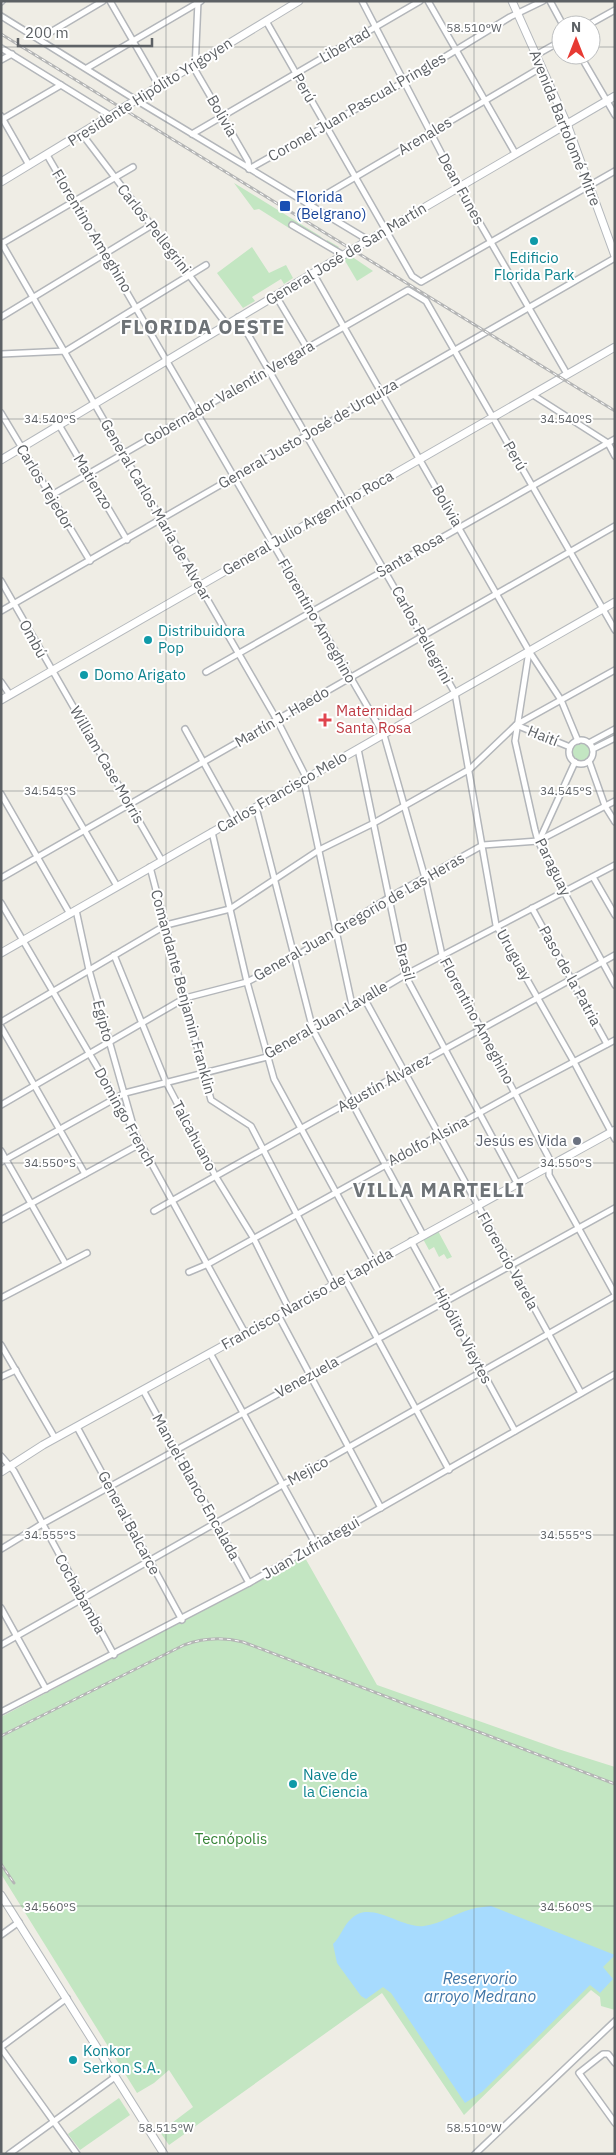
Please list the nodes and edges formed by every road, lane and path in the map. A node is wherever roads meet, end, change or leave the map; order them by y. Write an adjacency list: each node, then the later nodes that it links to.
1 (102, 1): 19 (street)
2 (110, 1): 20 (street)
3 (299, 1): 11 (street, Presidente Hipólito Yrigoyen)
4 (362, 1): 18 (street, Dean Funes)
5 (420, 1): 18 (street, Libertad)
6 (428, 1): 23 (street)
7 (512, 1): 13 (street, Avenida Bartolomé Mitre)
8 (544, 1): 13 (street, Coronel Juan Pascual Pringles)
9 (550, 1): 14 (street)
10 (199, 2): 20 (street); 27 (street)
11 (290, 4): 17 (street, Presidente Hipólito Yrigoyen)
12 (615, 10): 16 (street)
13 (518, 15): 23 (street, Coronel Juan Pascual Pringles); 25 (street, Avenida Bartolomé Mitre)
14 (558, 15)
15 (1, 16): 19 (street)
16 (601, 18)
17 (266, 21): 27 (street, Presidente Hipólito Yrigoyen); 31 (street, Perú)
18 (375, 27): 31 (street, Libertad); 32 (street, Dean Funes)
19 (39, 39): 30 (street)
20 (133, 41): 30 (street); 34 (street)
21 (551, 46): 25 (street)
22 (1, 48): 24 (street)
23 (455, 49): 32 (street, Coronel Juan Pascual Pringles); 37 (street)
24 (12, 54): 26 (street); 33 (street)
25 (536, 55): 29 (street, Avenida Bartolomé Mitre)
26 (1, 60)
27 (194, 64): 34 (street, Presidente Hipólito Yrigoyen); 41 (street, Bolivia)
28 (586, 65): 38 (street)
29 (542, 67): 37 (street, Arenales); 43 (street, Avenida Bartolomé Mitre)
30 (87, 68): 36 (street)
31 (296, 74): 41 (street, Libertad); 44 (street, Perú)
32 (404, 82): 44 (street, Coronel Juan Pascual Pringles); 47 (street, Dean Funes)
33 (61, 85): 40 (street); 42 (street)
34 (160, 86): 36 (street, Presidente Hipólito Yrigoyen)
35 (615, 96): 38 (street, General José de San Martín)
36 (136, 100): 40 (street, Presidente Hipólito Yrigoyen); 46 (street)
37 (484, 101): 47 (street, Arenales); 48 (street)
38 (606, 101): 39 (street); 43 (street, General José de San Martín)
39 (615, 115)
40 (111, 116): 45 (street, Presidente Hipólito Yrigoyen)
41 (222, 116): 46 (street, Libertad); 52 (street, Bolivia)
42 (2, 118): 50 (street, Florentino Ameghino)
43 (567, 124): 48 (street, General José de San Martín); 57 (street, Avenida Bartolomé Mitre)
44 (326, 126): 52 (street, Coronel Juan Pascual Pringles); 55 (street, Perú)
45 (82, 134): 49 (street, Presidente Hipólito Yrigoyen); 54 (street, Carlos Pellegrini)
46 (192, 134): 52 (street)
47 (431, 134): 55 (street, Arenales); 58 (street, Dean Funes)
48 (515, 153): 58 (street, General José de San Martín)
49 (47, 155): 50 (street, Presidente Hipólito Yrigoyen); 59 (street, Florentino Ameghino)
50 (29, 165): 56 (street, Presidente Hipólito Yrigoyen)
51 (133, 167): 54 (street)
52 (249, 169): 60 (street)
53 (615, 171): 57 (street)
54 (114, 178): 59 (street); 61 (street, Carlos Pellegrini)
55 (355, 178): 60 (street, Arenales); 63 (street, Perú)
56 (1, 182)
57 (589, 186): 66 (street); 69 (street, Avenida Bartolomé Mitre)
58 (459, 187): 63 (street, General José de San Martín); 66 (street, Dean Funes)
59 (74, 202): 65 (street); 67 (street, Florentino Ameghino)
60 (308, 205): 64 (street)
61 (152, 225): 67 (street); 72 (street, Carlos Pellegrini)
62 (292, 225): 68 (street)
63 (386, 229): 64 (street, General José de San Martín); 66 (street, Perú)
64 (368, 240): 68 (street, General José de San Martín)
65 (2, 243): 74 (street, General Carlos María de Alvear)
66 (492, 243): 77 (street, Dean Funes)
67 (106, 254): 74 (street); 76 (street, Florentino Ameghino)
68 (342, 255): 71 (street, General José de San Martín)
69 (615, 257): 77 (street, General Justo José de Urquiza)
70 (206, 265): 72 (street)
71 (313, 273): 75 (street, General José de San Martín); 81 (street, Bolivia)
72 (190, 275): 76 (street); 80 (street, Carlos Pellegrini)
73 (408, 290): 81 (street, Gobernador Valentín Vergara); 84 (street, Perú)
74 (34, 296): 78 (street); 85 (street, General Carlos María de Alvear)
75 (276, 296): 79 (street, General José de San Martín); 83 (street)
76 (137, 307): 85 (street); 87 (street, Florentino Ameghino)
77 (530, 307): 84 (street, General Justo José de Urquiza); 89 (street, Dean Funes)
78 (1, 317)
79 (238, 317): 80 (street, General José de San Martín); 88 (street, Carlos Pellegrini)
80 (227, 325): 87 (street, General José de San Martín)
81 (343, 326): 83 (street, Gobernador Valentín Vergara); 90 (street, Bolivia)
82 (615, 347): 89 (street, General Julio Argentino Roca)
83 (307, 348): 88 (street, Gobernador Valentín Vergara)
84 (453, 349): 90 (street, General Justo José de Urquiza); 95 (street, Perú)
85 (66, 351): 86 (street); 92 (street, General Carlos María de Alvear)
86 (1, 354)
87 (167, 360): 92 (street, General José de San Martín); 93 (street, Florentino Ameghino)
88 (269, 370): 93 (street, Gobernador Valentín Vergara); 97 (street, Carlos Pellegrini)
89 (567, 374): 91 (street, General Julio Argentino Roca)
90 (381, 392): 97 (street, General Justo José de Urquiza); 103 (street, Bolivia)
91 (533, 395): 95 (street, General Julio Argentino Roca); 99 (street)
92 (96, 403): 96 (street, General José de San Martín); 101 (street, General Carlos María de Alvear)
93 (197, 411): 101 (street, Gobernador Valentín Vergara); 106 (street, Florentino Ameghino)
94 (1, 414): 100 (street, Carlos Tejedor)
95 (493, 418): 103 (street, General Julio Argentino Roca); 107 (street, Perú)
96 (59, 425): 100 (street, General José de San Martín); 105 (street, Matienzo)
97 (307, 435): 106 (street, General Justo José de Urquiza); 109 (street, Carlos Pellegrini)
98 (615, 439): 99 (street, Santa Rosa)
99 (608, 443): 102 (street); 107 (street, Santa Rosa)
100 (22, 447): 104 (street, General José de San Martín); 108 (street, Carlos Tejedor)
101 (124, 453): 105 (street, Gobernador Valentín Vergara); 110 (street, General Carlos María de Alvear)
102 (615, 456)
103 (420, 459): 109 (street, General Julio Argentino Roca); 112 (street, Bolivia)
104 (1, 460)
105 (88, 474): 108 (street, Gobernador Valentín Vergara); 113 (street, Matienzo)
106 (235, 477): 110 (street, General Justo José de Urquiza); 114 (street, Florentino Ameghino)
107 (532, 486): 112 (street, Santa Rosa); 115 (street, Perú)
108 (50, 496): 116 (street, Carlos Tejedor)
109 (346, 501): 114 (street, General Julio Argentino Roca); 117 (street, Carlos Pellegrini)
110 (161, 519): 113 (street, General Justo José de Urquiza); 119 (street, General Carlos María de Alvear)
111 (615, 526): 115 (street, Martín J. Haedo)
112 (459, 528): 117 (street, Santa Rosa); 120 (street, Bolivia)
113 (127, 540): 116 (street, General Justo José de Urquiza)
114 (272, 543): 119 (street, General Julio Argentino Roca); 125 (street, Florentino Ameghino)
115 (570, 552): 120 (street, Martín J. Haedo); 123 (street, Perú)
116 (90, 561): 122 (street, General Justo José de Urquiza)
117 (385, 569): 125 (street, Santa Rosa); 127 (street, Carlos Pellegrini)
118 (1, 581): 122 (street, Ombú)
119 (198, 585): 129 (street, General Carlos María de Alvear); 130 (street, General Julio Argentino Roca)
120 (496, 594): 127 (street, Martín J. Haedo); 128 (street, Bolivia)
121 (615, 602): 123 (street, Carlos Francisco Melo)
122 (14, 603): 124 (street, General Justo José de Urquiza); 130 (street, Ombú)
123 (603, 609): 126 (street, Perú); 128 (street, Carlos Francisco Melo)
124 (1, 611)
125 (311, 611): 129 (street, Santa Rosa); 133 (street, Florentino Ameghino)
126 (615, 630)
127 (423, 636): 133 (street, Martín J. Haedo); 135 (street, Carlos Pellegrini)
128 (529, 651): 135 (street, Carlos Francisco Melo); 138 (street, Bolivia); 140 (street, Paraguay)
129 (238, 653): 132 (street, Santa Rosa); 139 (street, General Carlos María de Alvear)
130 (51, 670): 136 (street, General Julio Argentino Roca); 158 (street, William Case Morris)
131 (615, 670): 138 (street)
132 (206, 672)
133 (350, 678): 139 (street, Martín J. Haedo); 143 (street, Florentino Ameghino)
134 (1, 682): 136 (street)
135 (454, 694): 143 (street, Carlos Francisco Melo); 153 (street, Uruguay)
136 (10, 695): 137 (street, General Julio Argentino Roca)
137 (1, 700)
138 (562, 700): 140 (street); 145 (street, Bolivia)
139 (277, 720): 152 (street, Martín J. Haedo); 154 (street, General Carlos María de Alvear)
140 (516, 725): 147 (street, Haití); 153 (street); 167 (street, Paraguay)
141 (615, 729): 146 (street)
142 (185, 730): 152 (street)
143 (384, 735): 148 (street, Carlos Francisco Melo); 161 (street, Florentino Ameghino)
144 (615, 738): 149 (street)
145 (578, 741): 146 (street); 147 (street)
146 (589, 743): 149 (street)
147 (570, 747): 151 (street)
148 (358, 749): 154 (street, Carlos Francisco Melo); 164 (street, Brasil)
149 (593, 749): 150 (street)
150 (589, 761): 151 (street); 159 (street)
151 (575, 762): 167 (street)
152 (202, 763): 158 (street, Martín J. Haedo); 162 (street)
153 (470, 769): 161 (street); 168 (street, Uruguay)
154 (305, 780): 160 (street, Carlos Francisco Melo); 169 (street)
155 (1, 794): 170 (street)
156 (65, 797): 165 (street)
157 (615, 801): 159 (street, General Juan Gregorio de Las Heras)
158 (130, 804): 165 (street, Martín J. Haedo); 171 (street, William Case Morris)
159 (605, 806): 163 (street); 167 (street, General Juan Gregorio de Las Heras)
160 (256, 807): 162 (street, Carlos Francisco Melo); 177 (street)
161 (403, 807): 164 (street); 176 (street, Florentino Ameghino)
162 (235, 819): 166 (street, Carlos Francisco Melo)
163 (615, 822)
164 (372, 824): 169 (street); 180 (street, Brasil)
165 (85, 830): 170 (street, Martín J. Haedo); 178 (street)
166 (212, 832): 171 (street, Carlos Francisco Melo); 183 (street)
167 (538, 842): 168 (street, General Juan Gregorio de Las Heras); 179 (street, Paraguay)
168 (483, 845): 176 (street, General Juan Gregorio de Las Heras); 187 (street, Uruguay)
169 (319, 850): 177 (street); 188 (street)
170 (38, 858): 175 (street, Martín J. Haedo); 184 (street)
171 (162, 861): 173 (street, Carlos Francisco Melo)
172 (615, 865): 174 (street, General Juan Lavalle)
173 (150, 868): 178 (street, Carlos Francisco Melo); 186 (street, Comandante Benjamin Franklin)
174 (593, 877): 179 (street, General Juan Lavalle); 185 (street)
175 (1, 878)
176 (425, 878): 180 (street, General Juan Gregorio de Las Heras); 192 (street, Florentino Ameghino)
177 (275, 879): 183 (street); 194 (street)
178 (117, 886): 184 (street, Carlos Francisco Melo)
179 (564, 892): 182 (street, General Juan Lavalle); 195 (street, Paraguay)
180 (390, 897): 188 (street, General Juan Gregorio de Las Heras); 197 (street, Brasil)
181 (1, 903): 189 (street, Domingo French)
182 (532, 908): 187 (street, General Juan Lavalle); 198 (street, Paso de la Patria)
183 (230, 909): 186 (street); 199 (street)
184 (73, 912): 189 (street, Carlos Francisco Melo); 196 (street, Egipto)
185 (615, 915)
186 (166, 925): 191 (street); 202 (street, Comandante Benjamin Franklin)
187 (496, 925): 192 (street, General Juan Lavalle); 204 (street, Uruguay)
188 (336, 929): 194 (street, General Juan Gregorio de Las Heras); 205 (street)
189 (23, 940): 190 (street, Carlos Francisco Melo); 201 (street, Domingo French)
190 (1, 953)
191 (114, 955): 196 (street); 207 (street, Talcahuano)
192 (442, 955): 197 (street, General Juan Lavalle); 209 (street, Florentino Ameghino)
193 (615, 955): 195 (street, Agustín Álvarez)
194 (294, 956): 199 (street, General Juan Gregorio de Las Heras); 210 (street)
195 (602, 962): 198 (street, Agustín Álvarez); 200 (street, Paraguay)
196 (89, 970): 201 (street); 212 (street, Egipto)
197 (405, 975): 203 (street, General Juan Lavalle); 214 (street, Brasil)
198 (572, 979): 204 (street, Agustín Álvarez); 213 (street, Paso de la Patria)
199 (247, 982): 202 (street, General Juan Gregorio de Las Heras); 216 (street)
200 (615, 985)
201 (54, 991): 206 (street); 215 (street, Domingo French)
202 (185, 998): 207 (street, General Juan Gregorio de Las Heras); 218 (street, Comandante Benjamin Franklin)
203 (364, 998): 205 (street, General Juan Lavalle); 219 (street, Florencio Varela)
204 (538, 998): 209 (street, Agustín Álvarez); 217 (street, Uruguay)
205 (352, 1005): 210 (street, General Juan Lavalle)
206 (1, 1022)
207 (141, 1022): 212 (street, General Juan Gregorio de Las Heras); 220 (street, Talcahuano)
208 (1, 1027): 221 (street)
209 (480, 1029): 214 (street, Agustín Álvarez); 222 (street, Florentino Ameghino)
210 (313, 1030): 216 (street, General Juan Lavalle); 225 (street)
211 (615, 1040): 213 (street, Adolfo Alsina)
212 (109, 1042): 215 (street, General Juan Gregorio de Las Heras); 223 (street, Egipto)
213 (607, 1044): 217 (street, Adolfo Alsina)
214 (446, 1049): 219 (street, Agustín Álvarez); 227 (street, Brasil)
215 (90, 1053): 221 (street, General Juan Gregorio de Las Heras); 224 (street, Domingo French)
216 (267, 1057): 218 (street, General Juan Lavalle); 228 (street)
217 (574, 1062): 222 (street, Adolfo Alsina); 230 (street, Uruguay)
218 (204, 1071): 220 (street, General Juan Lavalle); 235 (street, Comandante Benjamin Franklin)
219 (404, 1072): 225 (street, Agustín Álvarez); 232 (street, Florencio Varela)
220 (166, 1082): 223 (street, General Juan Lavalle); 241 (street, Talcahuano)
221 (35, 1086): 226 (street, General Juan Gregorio de Las Heras); 229 (street)
222 (515, 1092): 227 (street, Adolfo Alsina); 239 (street, Florentino Ameghino)
223 (125, 1093): 224 (street, General Juan Lavalle); 231 (street, Egipto)
224 (116, 1098): 229 (street, General Juan Lavalle); 231 (street, Domingo French)
225 (353, 1101): 228 (street, Agustín Álvarez); 238 (street)
226 (1, 1105)
227 (478, 1114): 232 (street, Adolfo Alsina); 242 (street, Brasil)
228 (300, 1127): 235 (street, Agustín Álvarez); 243 (street)
229 (60, 1130): 237 (street, General Juan Lavalle); 240 (street)
230 (613, 1131): 233 (street, Uruguay); 239 (street, Francisco Narciso de Laprida)
231 (134, 1132): 234 (street, Domingo French)
232 (439, 1137): 238 (street, Adolfo Alsina); 246 (street, Florencio Varela)
233 (615, 1140)
234 (140, 1144): 240 (street); 244 (street, Domingo French)
235 (264, 1150): 241 (street, Agustín Álvarez); 249 (street, Comandante Benjamin Franklin)
236 (1, 1151): 237 (street)
237 (4, 1160): 245 (street)
238 (385, 1165): 243 (street, Adolfo Alsina); 252 (street)
239 (550, 1166): 242 (street, Francisco Narciso de Laprida); 251 (street)
240 (85, 1174): 245 (street)
241 (216, 1177): 244 (street, Agustín Álvarez); 253 (street, Talcahuano)
242 (516, 1183): 246 (street, Francisco Narciso de Laprida)
243 (335, 1192): 249 (street, Adolfo Alsina); 256 (street)
244 (172, 1201): 248 (street, Agustín Álvarez); 258 (street, Domingo French)
245 (31, 1204): 250 (street); 257 (street)
246 (477, 1205): 252 (street, Francisco Narciso de Laprida); 259 (street, Florencio Varela)
247 (615, 1208): 251 (street, Venezuela)
248 (154, 1211)
249 (298, 1215): 253 (street, Adolfo Alsina); 262 (street, Comandante Benjamin Franklin)
250 (1, 1220)
251 (578, 1228): 259 (street, Venezuela); 263 (street)
252 (423, 1235): 254 (street, Francisco Narciso de Laprida)
253 (254, 1239): 258 (street, Adolfo Alsina); 266 (street, Talcahuano)
254 (412, 1241): 256 (street, Francisco Narciso de Laprida); 265 (street, Hipólito Vieytes)
255 (87, 1253): 257 (street)
256 (374, 1262): 261 (street, Francisco Narciso de Laprida)
257 (65, 1264): 264 (street)
258 (208, 1264): 260 (street, Adolfo Alsina); 269 (street, Domingo French)
259 (511, 1266): 265 (street, Venezuela); 268 (street, Florencio Varela)
260 (189, 1272)
261 (345, 1279): 262 (street, Francisco Narciso de Laprida); 270 (street)
262 (333, 1284): 266 (street, Francisco Narciso de Laprida)
263 (615, 1295): 268 (street, Mejico)
264 (1, 1298)
265 (444, 1302): 270 (street, Venezuela); 274 (street, Hipólito Vieytes)
266 (289, 1309): 267 (street, Francisco Narciso de Laprida)
267 (278, 1315): 269 (street, Francisco Narciso de Laprida); 276 (street)
268 (548, 1333): 274 (street, Mejico); 279 (street, Florencio Varela)
269 (245, 1334): 272 (street, Francisco Narciso de Laprida)
270 (377, 1338): 276 (street, Venezuela); 280 (street)
271 (1, 1345): 273 (street)
272 (210, 1353): 278 (street, Francisco Narciso de Laprida); 281 (street)
273 (16, 1370): 277 (street); 284 (street)
274 (482, 1373): 280 (street, Mejico); 283 (street, Hipólito Vieytes)
275 (615, 1374): 279 (street, Juan Zufriategui)
276 (309, 1375): 281 (street, Venezuela); 285 (street)
277 (1, 1378)
278 (143, 1390): 282 (street, Francisco Narciso de Laprida); 286 (street, Manuel Blanco Encalada)
279 (582, 1393): 283 (street, Juan Zufriategui)
280 (415, 1410): 285 (street, Mejico); 289 (street)
281 (242, 1412): 286 (street, Venezuela); 291 (street)
282 (77, 1427): 284 (street, Francisco Narciso de Laprida); 292 (street, General Balcarce)
283 (515, 1431): 289 (street, Juan Zufriategui)
284 (55, 1438): 288 (street, Francisco Narciso de Laprida)
285 (349, 1448): 291 (street, Mejico); 293 (street)
286 (176, 1449): 292 (street, Venezuela); 294 (street, Manuel Blanco Encalada)
287 (1, 1456): 288 (street, Cochabamba)
288 (10, 1467): 290 (street, Francisco Narciso de Laprida); 295 (street, Cochabamba)
289 (449, 1470): 293 (street, Juan Zufriategui)
290 (1, 1472)
291 (283, 1485): 294 (street, Mejico); 296 (street)
292 (109, 1486): 295 (street, Venezuela); 298 (street, General Balcarce)
293 (381, 1508): 296 (street, Juan Zufriategui)
294 (216, 1522): 298 (street, Mejico); 299 (street, Manuel Blanco Encalada)
295 (42, 1524): 297 (street, Venezuela); 300 (street, Cochabamba)
296 (316, 1545): 299 (street, Juan Zufriategui)
297 (1, 1549)
298 (150, 1561): 300 (street, Mejico); 302 (street, General Balcarce)
299 (249, 1583): 302 (street, Juan Zufriategui)
300 (83, 1598): 303 (street, Mejico); 305 (street, Cochabamba)
301 (1, 1608): 303 (street)
302 (182, 1620): 305 (street, Juan Zufriategui)
303 (17, 1636): 304 (street, Mejico); 306 (street)
304 (1, 1645)
305 (114, 1655): 306 (street, Juan Zufriategui)
306 (46, 1689): 307 (street, Juan Zufriategui)
307 (1, 1712)
308 (1, 1894): 309 (street)
309 (19, 1922): 310 (street); 311 (street)
310 (1, 1935)
311 (67, 1998): 313 (street); 315 (street)
312 (614, 2024): 321 (street)
313 (1, 2047): 316 (street)
314 (615, 2063): 317 (street)
315 (115, 2076): 316 (street); 320 (street)
316 (54, 2121): 318 (street); 319 (street)
317 (615, 2123)
318 (9, 2154)
319 (76, 2154)
320 (163, 2154)
321 (475, 2154)

